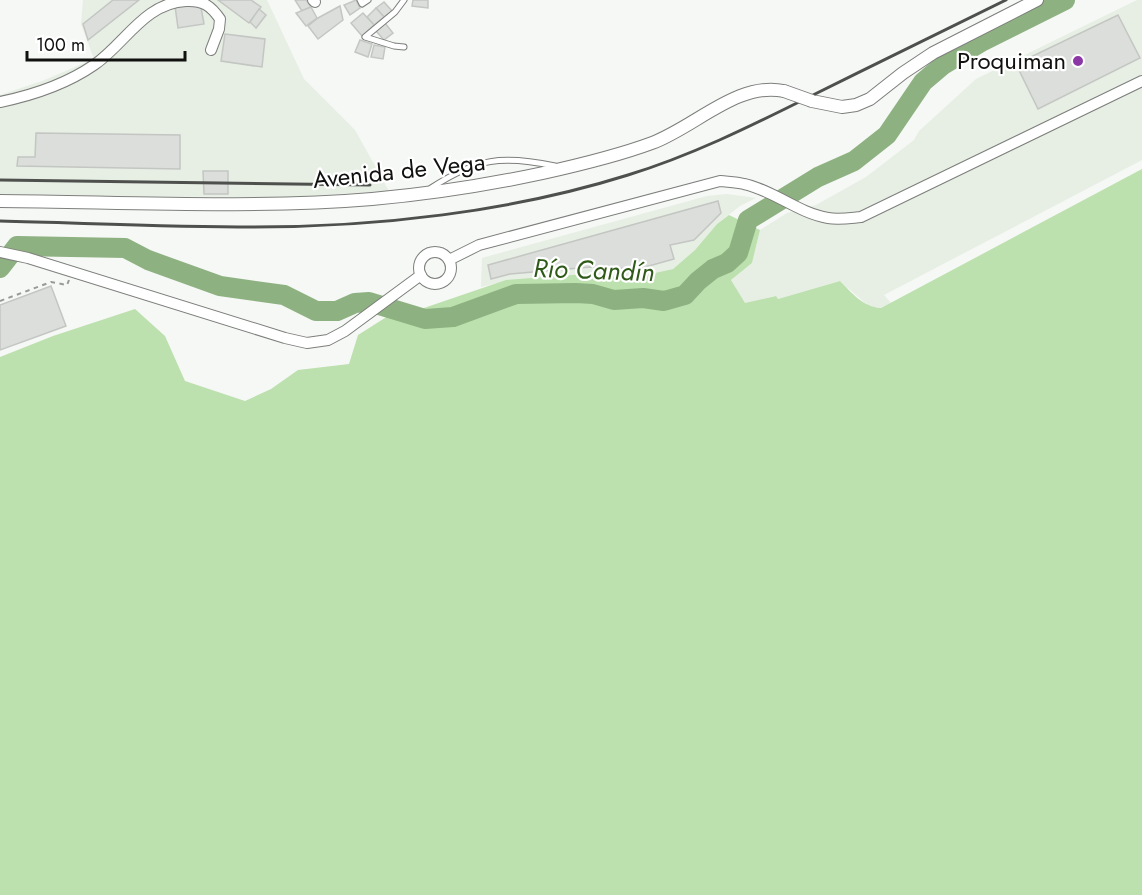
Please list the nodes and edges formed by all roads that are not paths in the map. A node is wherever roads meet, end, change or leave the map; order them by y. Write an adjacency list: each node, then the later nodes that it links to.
1 (360, 0): 2 (lane)
2 (368, 0)
3 (404, 0): 5 (lane)
4 (1037, 0): 9 (street, Avenida de Vega, bridge)
5 (404, 47)
6 (211, 50): 8 (street)
7 (1142, 81): 13 (street)
8 (0, 102)
9 (563, 168): 10 (street, Avenida de Vega); 10 (lane)
10 (425, 192): 11 (street, Avenida de Vega)
11 (0, 201)
12 (0, 252): 14 (street)
13 (449, 260): 14 (street); 14 (street)
14 (421, 275)

